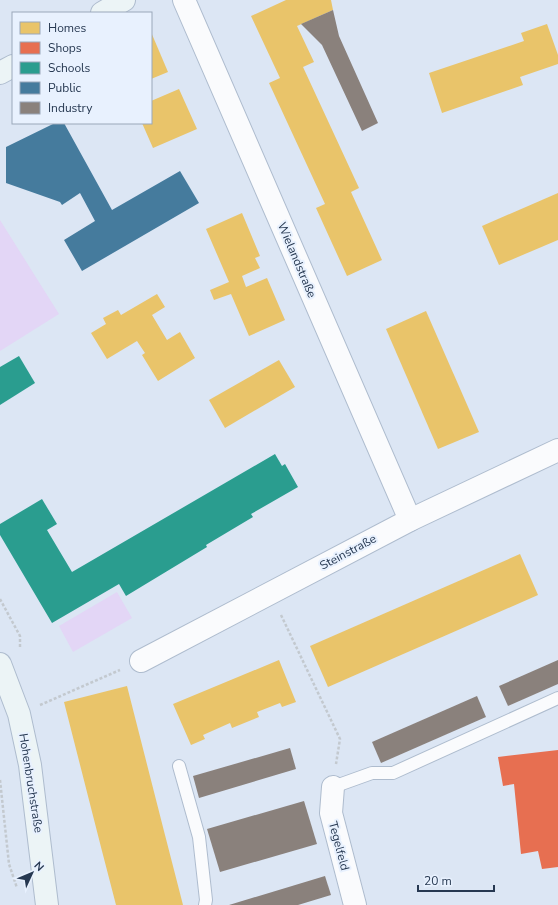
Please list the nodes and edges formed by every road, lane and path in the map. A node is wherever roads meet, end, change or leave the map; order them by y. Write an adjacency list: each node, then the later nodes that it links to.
1 (124, 0): 3 (street)
2 (184, 0): 7 (street, Wielandstraße)
3 (104, 12)
4 (12, 67): 5 (street)
5 (0, 73)
6 (558, 450): 7 (street, Steinstraße)
7 (410, 520): 8 (street, Steinstraße)
8 (271, 593): 11 (street, Steinstraße); 17 (path)
9 (0, 599): 10 (path)
10 (20, 656)
11 (141, 661): 14 (path)
12 (0, 664): 14 (street, Hohenbruchstraße)
13 (558, 698): 17 (lane)
14 (19, 714): 19 (street, Hohenbruchstraße)
15 (179, 766): 20 (lane)
16 (0, 780): 18 (path)
17 (333, 787): 21 (street, Tegelfeld)
18 (17, 888)
19 (47, 905)
20 (205, 905)
21 (355, 905)

